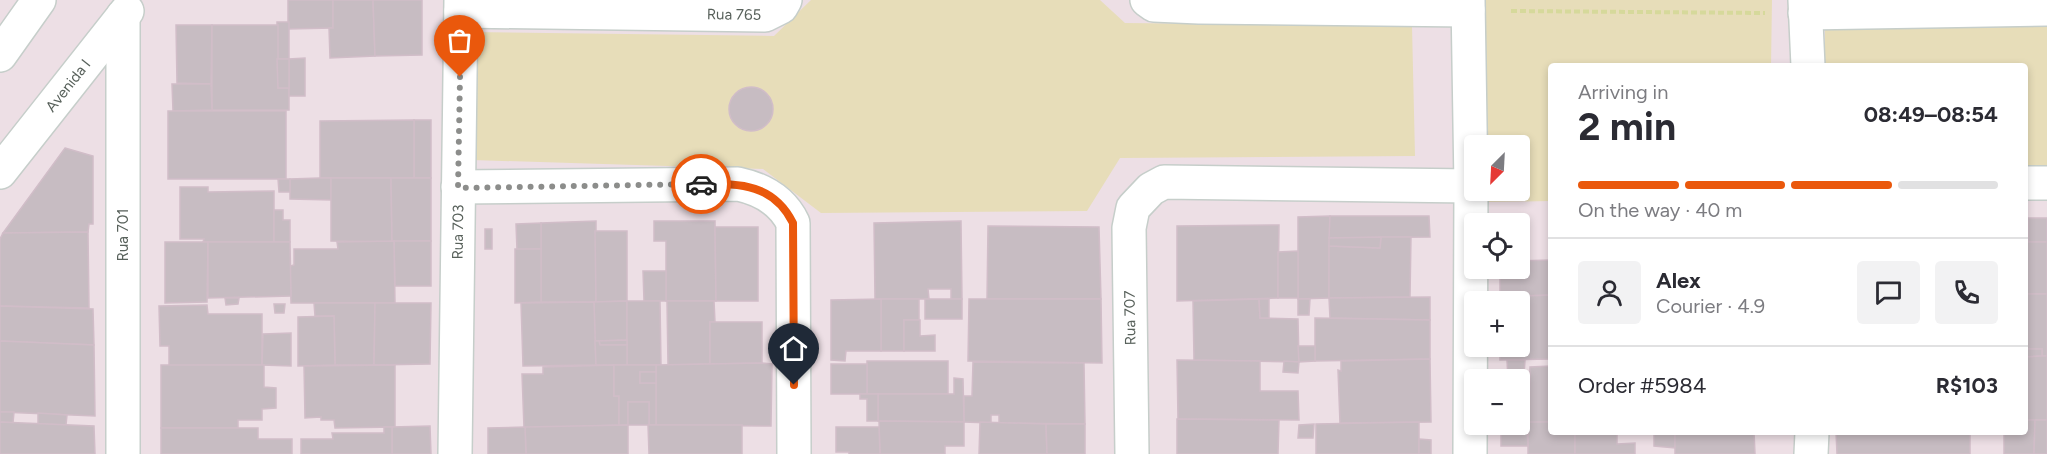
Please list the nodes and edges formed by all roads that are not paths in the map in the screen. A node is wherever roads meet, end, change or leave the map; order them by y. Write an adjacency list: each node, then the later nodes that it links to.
1 (39, 0): 9 (street)
2 (785, 0): 5 (street, Rua 765)
3 (1147, 0): 4 (street)
4 (1468, 5): 11 (street)
5 (461, 6): 16 (street, Rua 703)
6 (1805, 7): 8 (street); 10 (street)
7 (129, 8): 12 (street, Avenida I); 19 (street, Rua 701)
8 (2047, 9)
9 (0, 55)
10 (1808, 63)
11 (1470, 135)
12 (3, 159)
13 (2028, 183): 14 (street)
14 (2047, 183)
15 (1464, 186): 22 (street, Rua 707)
16 (458, 188): 20 (street, Rua 703); 21 (street)
17 (1471, 201): 23 (street)
18 (1812, 435): 24 (street)
19 (123, 454)
20 (455, 454)
21 (794, 454)
22 (1132, 454)
23 (1470, 454)
24 (1811, 454)

